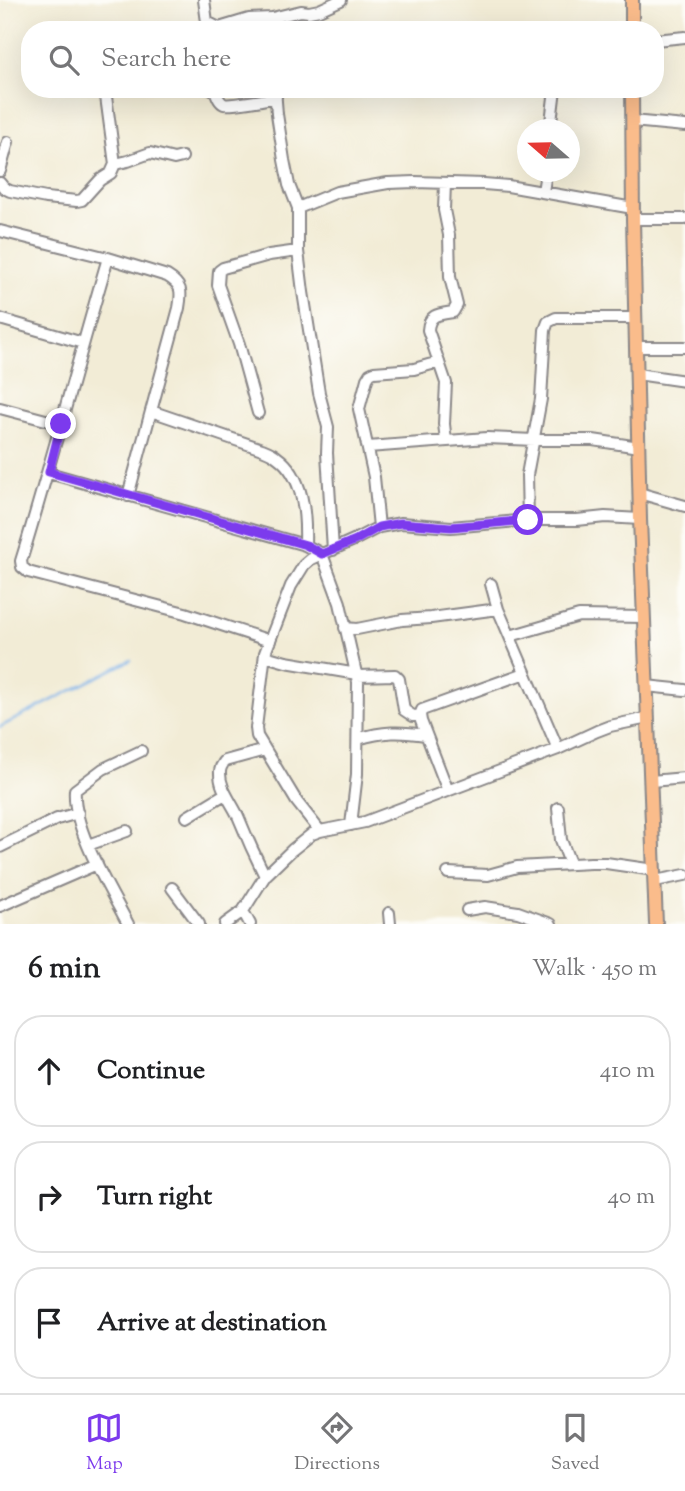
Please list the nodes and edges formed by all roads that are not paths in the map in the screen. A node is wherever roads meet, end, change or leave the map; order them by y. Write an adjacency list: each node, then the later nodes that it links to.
1 (204, 0): 6 (street)
2 (295, 0): 5 (street)
3 (341, 0): 5 (street)
4 (632, 0): 8 (main road)
5 (301, 11): 7 (street)
6 (206, 21)
7 (279, 21)
8 (632, 21)
9 (685, 37): 10 (street)
10 (664, 39)
11 (106, 98): 22 (street)
12 (219, 98): 13 (street)
13 (268, 98)
14 (276, 98): 28 (street)
15 (554, 98): 17 (street)
16 (632, 98): 18 (main road)
17 (551, 119)
18 (632, 121): 19 (street); 29 (main road)
19 (685, 126)
20 (8, 142): 23 (street)
21 (181, 157): 22 (street)
22 (115, 164): 25 (street)
23 (0, 171)
24 (544, 182): 27 (street)
25 (0, 183)
26 (445, 183): 27 (street); 28 (street); 39 (street)
27 (543, 192): 29 (street)
28 (298, 208): 32 (street)
29 (633, 214): 30 (street); 34 (main road)
30 (685, 219)
31 (0, 231): 33 (street)
32 (298, 251): 44 (street); 58 (street)
33 (108, 258): 36 (street); 43 (street)
34 (636, 318): 37 (main road); 46 (street)
35 (0, 319): 36 (street)
36 (83, 343): 45 (street)
37 (637, 347): 38 (street); 40 (main road)
38 (685, 347)
39 (439, 362): 47 (street); 48 (street)
40 (637, 374): 41 (street); 49 (main road)
41 (685, 381)
42 (0, 408): 45 (street)
43 (151, 411): 52 (street); 57 (street)
44 (258, 413)
45 (61, 424): 50 (street)
46 (534, 440): 47 (street); 49 (street); 55 (street)
47 (446, 441): 48 (street)
48 (368, 447): 56 (street)
49 (639, 447): 51 (main road)
50 (49, 472): 52 (street); 64 (street)
51 (639, 493): 53 (street); 54 (main road)
52 (128, 496): 57 (street)
53 (685, 506)
54 (640, 519): 55 (street); 61 (main road)
55 (528, 520): 56 (street)
56 (379, 527): 58 (street)
57 (306, 545): 58 (street)
58 (328, 552): 62 (street); 64 (street)
59 (491, 584): 60 (street)
60 (498, 609): 62 (street); 63 (street)
61 (644, 617): 63 (street); 68 (main road)
62 (345, 628): 67 (street)
63 (510, 636): 66 (street)
64 (271, 641): 65 (street)
65 (265, 656): 67 (street); 76 (street)
66 (526, 673): 70 (street); 75 (street)
67 (357, 675): 70 (street); 74 (street)
68 (646, 686): 69 (street); 71 (main road)
69 (685, 690)
70 (421, 718): 72 (street); 73 (street)
71 (648, 718): 75 (street); 79 (main road)
72 (405, 731): 73 (street); 74 (street)
73 (426, 735): 80 (street)
74 (358, 739): 85 (street)
75 (558, 749): 80 (street)
76 (265, 750): 81 (street); 87 (street)
77 (141, 751): 83 (street)
78 (685, 778): 79 (street)
79 (650, 781): 95 (main road)
80 (448, 791): 85 (street)
81 (225, 794): 84 (street); 94 (street)
82 (558, 808): 91 (street)
83 (78, 813): 88 (street); 89 (street)
84 (187, 817)
85 (351, 825): 87 (street)
86 (127, 831): 88 (street)
87 (320, 831): 94 (street)
88 (88, 845): 90 (street)
89 (0, 847)
90 (97, 863): 97 (street); 100 (street)
91 (570, 863): 92 (street); 95 (street)
92 (448, 873)
93 (685, 875): 95 (street)
94 (265, 876): 99 (street)
95 (655, 876): 105 (main road)
96 (172, 888): 101 (street)
97 (0, 906)
98 (467, 910): 104 (street)
99 (243, 911): 102 (street); 103 (street)
100 (128, 924)
101 (199, 924)
102 (225, 924)
103 (250, 924)
104 (551, 924)
105 (656, 924)

